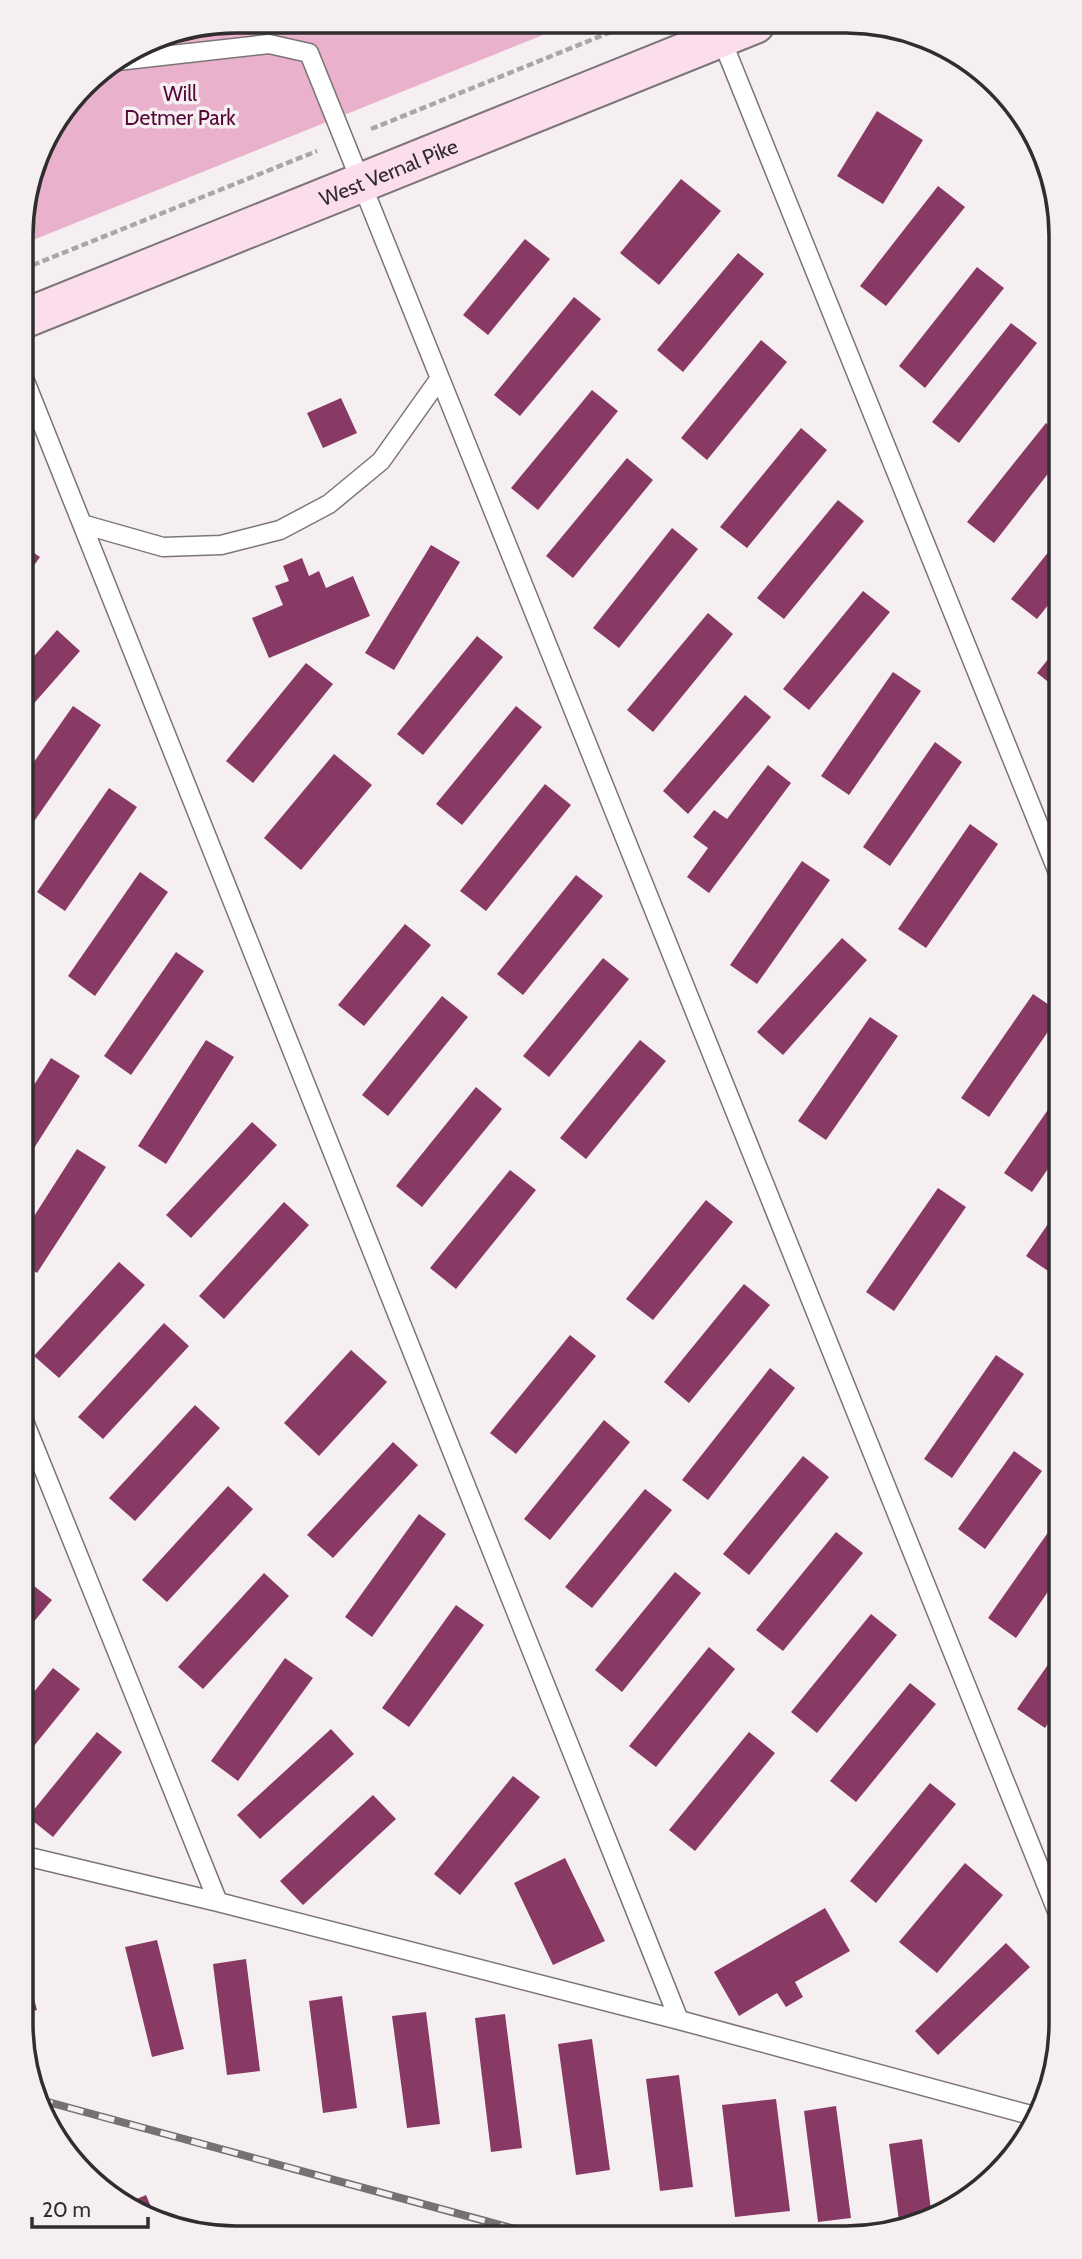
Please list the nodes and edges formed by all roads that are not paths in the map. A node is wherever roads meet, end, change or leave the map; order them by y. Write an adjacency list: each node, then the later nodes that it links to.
1 (733, 33): 4 (main road, West Vernal Pike)
2 (739, 33): 9 (lane)
3 (139, 59): 4 (lane)
4 (362, 183): 5 (main road, West Vernal Pike); 6 (lane)
5 (34, 315)
6 (440, 378): 8 (lane); 12 (lane)
7 (34, 403): 8 (lane)
8 (82, 524): 14 (lane)
9 (1049, 848)
10 (33, 1444): 13 (lane)
11 (33, 1857): 13 (lane)
12 (1048, 1892)
13 (219, 1902): 14 (lane)
14 (679, 2020): 15 (lane)
15 (1027, 2114)

